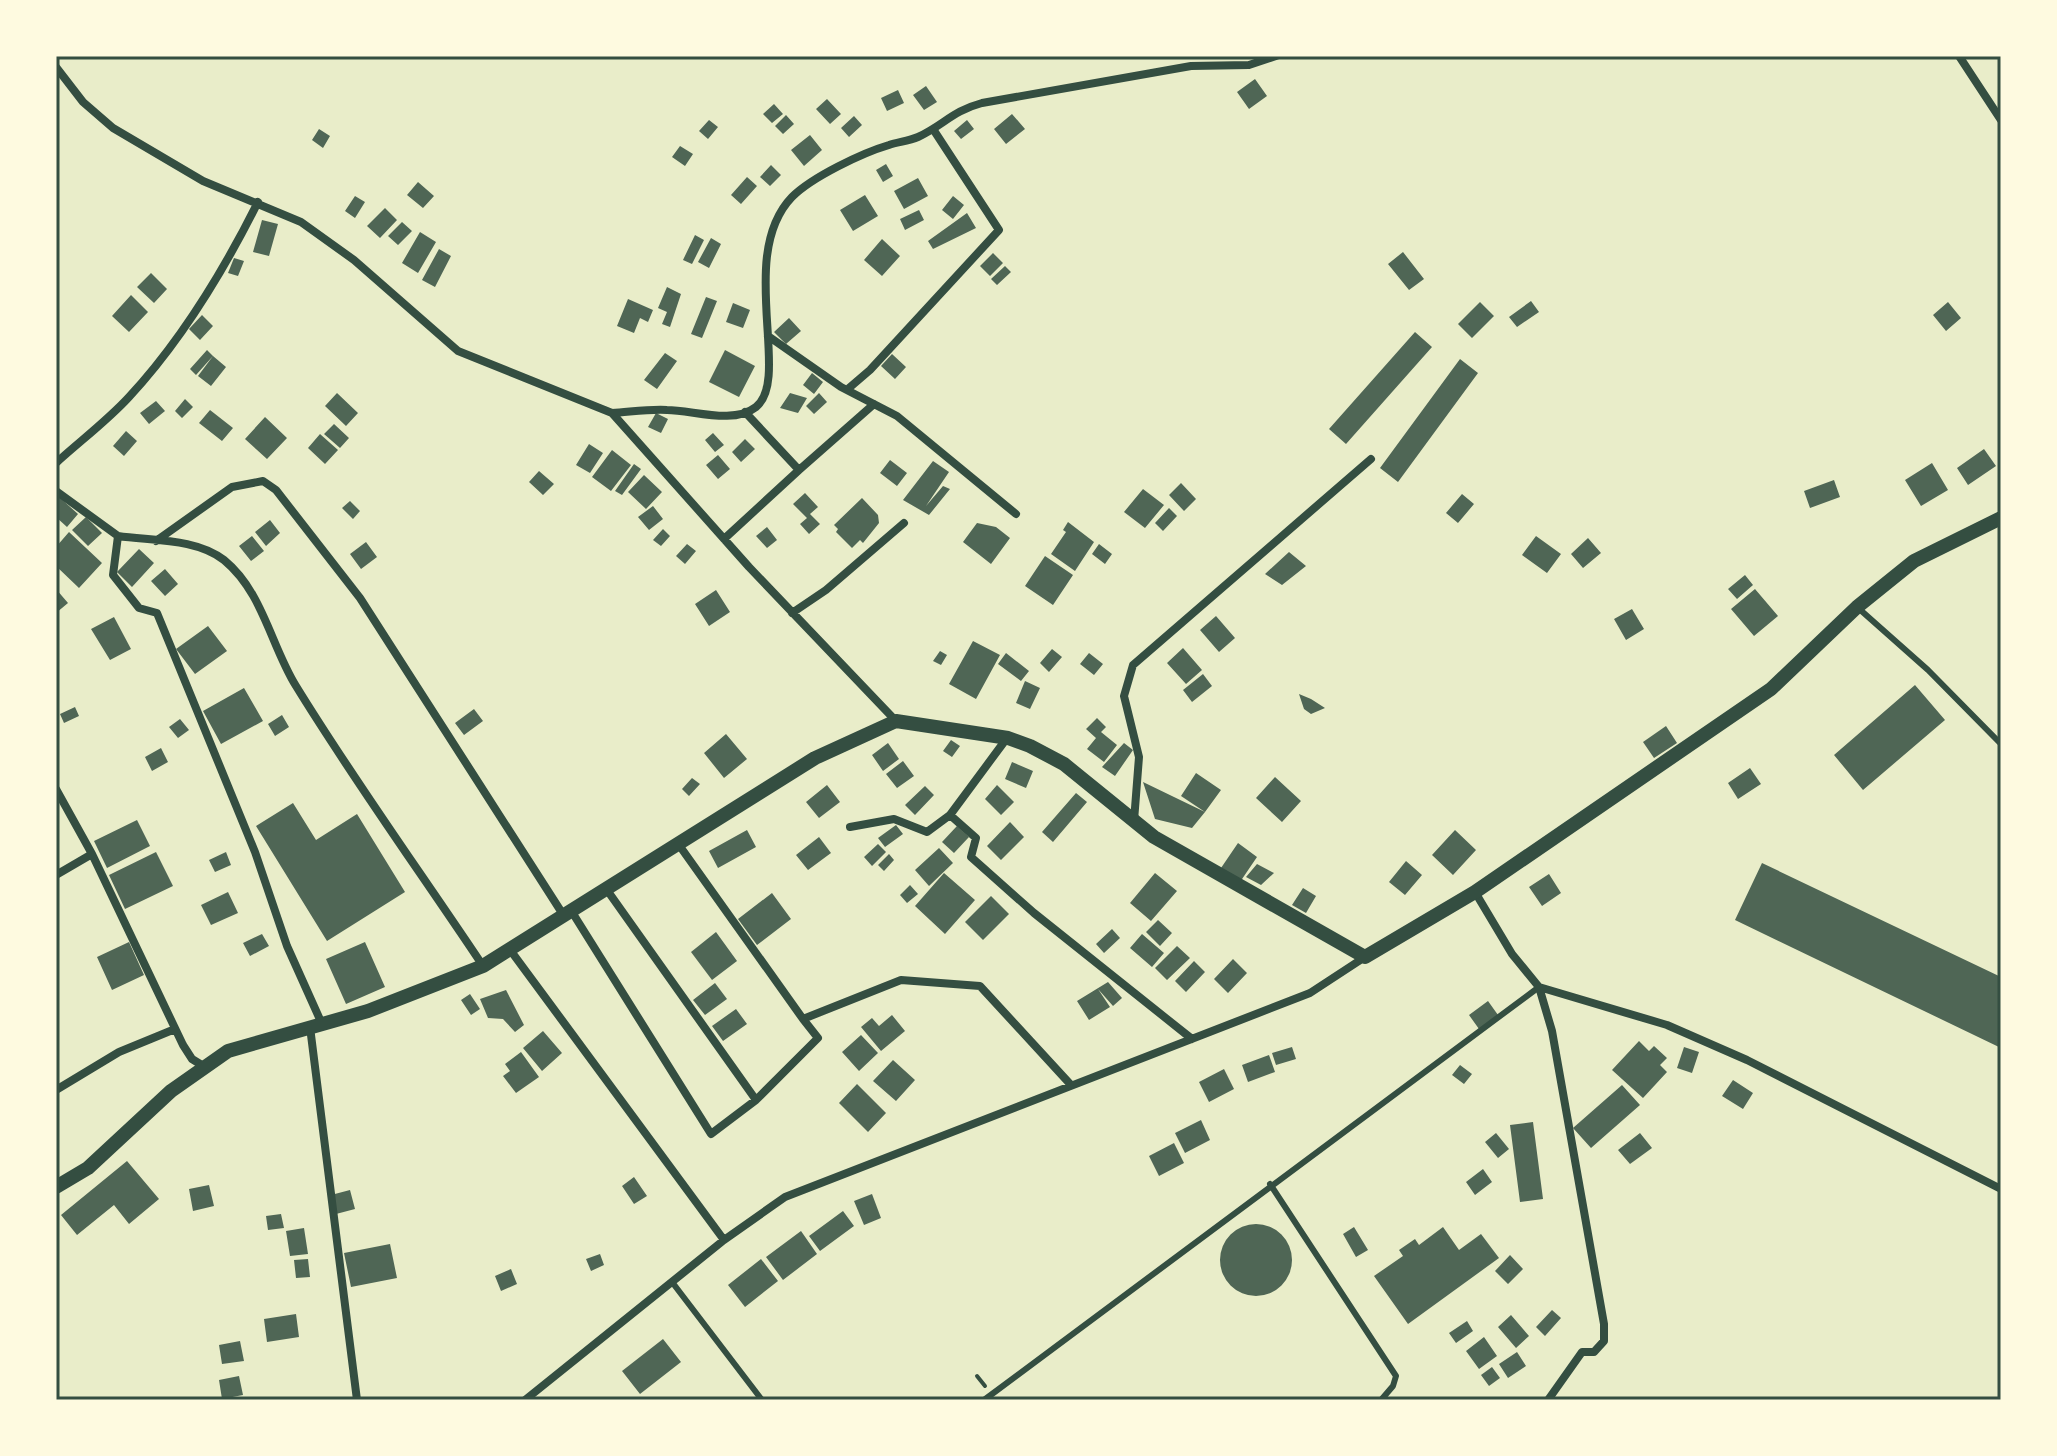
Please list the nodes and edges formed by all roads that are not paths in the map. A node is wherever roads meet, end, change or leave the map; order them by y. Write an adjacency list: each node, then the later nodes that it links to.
1 (1276, 56): 5 (street)
2 (1959, 56): 4 (street)
3 (58, 75): 6 (street)
4 (2001, 120)
5 (933, 129): 7 (street); 8 (street)
6 (258, 202): 11 (street); 13 (street)
7 (768, 336): 8 (street); 10 (street)
8 (849, 388): 9 (street)
9 (874, 404): 14 (street); 16 (street)
10 (745, 412): 11 (street); 14 (street)
11 (612, 413): 20 (street)
12 (1371, 459): 29 (street)
13 (56, 463)
14 (799, 470): 20 (street)
15 (56, 491): 19 (street)
16 (1016, 514)
17 (2001, 518): 22 (street)
18 (904, 523): 23 (street)
19 (118, 536): 21 (street); 42 (street)
20 (724, 539): 23 (street)
21 (156, 541): 36 (street); 39 (street)
22 (1857, 607): 26 (lane); 35 (street)
23 (792, 613): 24 (street)
24 (896, 721): 25 (street); 31 (street)
25 (1008, 738): 28 (street); 29 (street)
26 (2001, 744)
27 (56, 789): 32 (street)
28 (950, 815): 30 (street); 44 (street)
29 (1134, 822): 38 (street)
30 (850, 827)
31 (679, 845): 34 (street); 41 (street)
32 (92, 854): 33 (street); 43 (street)
33 (56, 875)
34 (607, 890): 36 (street); 48 (street)
35 (1475, 892): 38 (street); 40 (street)
36 (568, 915): 37 (street); 48 (street)
37 (511, 951): 39 (street); 52 (street)
38 (1365, 957): 44 (street)
39 (483, 966): 42 (street)
40 (1539, 987): 49 (lane); 51 (street); 59 (street)
41 (803, 1019): 46 (street); 48 (street)
42 (316, 1025): 45 (street); 54 (street)
43 (175, 1029): 45 (street); 47 (street)
44 (1192, 1039): 46 (street)
45 (206, 1067): 50 (street)
46 (1071, 1085): 52 (street)
47 (56, 1090)
48 (756, 1100)
49 (1270, 1184): 57 (lane); 58 (lane)
50 (56, 1187)
51 (2001, 1189)
52 (724, 1240): 53 (street)
53 (672, 1282): 55 (street); 56 (lane)
54 (357, 1400)
55 (525, 1400)
56 (762, 1400)
57 (984, 1400)
58 (1381, 1400)
59 (1548, 1400)

